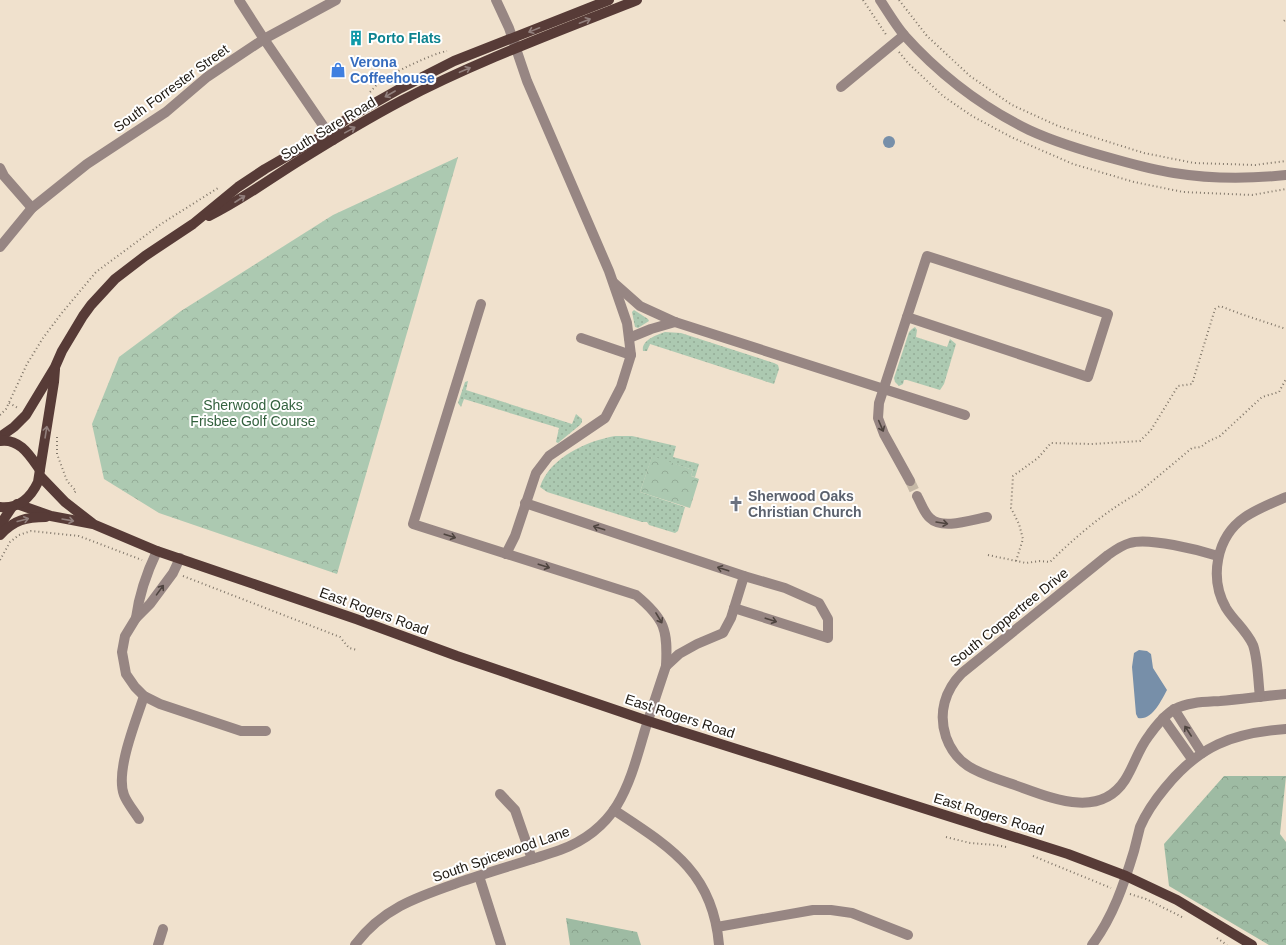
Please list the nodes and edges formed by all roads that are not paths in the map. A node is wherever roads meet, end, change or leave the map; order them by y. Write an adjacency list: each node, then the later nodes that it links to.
1 (239, 0): 8 (street)
2 (336, 0): 8 (street, South Forrester Street)
3 (496, 0): 9 (street)
4 (609, 0): 9 (main road, South Sare Road, one-way to 9)
5 (637, 0): 9 (main road, South Sare Road, one-way to 5)
6 (880, 0): 7 (street)
7 (904, 35): 10 (street); 13 (street)
8 (264, 39): 11 (street); 14 (street, South Forrester Street)
9 (514, 43): 11 (main road, South Sare Road); 16 (street)
10 (841, 87)
11 (331, 136): 23 (main road, South Sare Road)
12 (0, 168): 14 (street)
13 (1286, 175)
14 (32, 208): 15 (street, South Forrester Street)
15 (0, 247)
16 (613, 282): 19 (street); 21 (street)
17 (481, 304): 41 (street, one-way to 41)
18 (907, 317): 18 (street); 24 (street)
19 (675, 322): 21 (street); 24 (street)
20 (581, 338): 22 (street)
21 (629, 338): 22 (street)
22 (631, 355): 32 (street)
23 (55, 367): 26 (main road, South Sare Road); 28 (main road, South Sare Road, one-way to 23)
24 (884, 388): 25 (street); 29 (street, one-way to 29)
25 (965, 415)
26 (0, 437)
27 (0, 441): 28 (main road, East Rogers Road)
28 (40, 473): 33 (main road, South Sare Road); 37 (main road, East Rogers Road)
29 (910, 481)
30 (917, 496): 36 (street, one-way to 36)
31 (1286, 497): 42 (street)
32 (526, 503): 41 (street); 44 (street, one-way to 32)
33 (14, 506): 34 (main road, East Rogers Road); 35 (main road, East Rogers Road); 38 (main road)
34 (0, 507)
35 (51, 516): 37 (main road, East Rogers Road, one-way to 37); 39 (main road, one-way to 35)
36 (987, 517)
37 (94, 524): 40 (main road, East Rogers Road)
38 (0, 525)
39 (0, 535)
40 (157, 551): 43 (main road, East Rogers Road); 46 (street)
41 (506, 554): 47 (street, one-way to 47)
42 (1218, 556): 50 (street); 52 (street, South Coppertree Drive)
43 (180, 558): 46 (street, one-way to 43); 53 (main road, East Rogers Road)
44 (744, 576): 45 (street); 45 (street, one-way to 44)
45 (734, 608): 47 (street)
46 (136, 618): 49 (street)
47 (666, 666): 53 (street, South Spicewood Lane)
48 (1286, 694): 50 (street, South Coppertree Drive)
49 (144, 696): 55 (street); 60 (street)
50 (1260, 697): 51 (street, South Coppertree Drive)
51 (1174, 709): 52 (street, South Coppertree Drive); 56 (street, one-way to 51)
52 (1163, 718): 57 (street)
53 (648, 720): 59 (street, South Spicewood Lane); 63 (main road, East Rogers Road)
54 (1286, 728): 56 (street)
55 (266, 731)
56 (1202, 753): 57 (street)
57 (1192, 759): 63 (street)
58 (500, 794): 61 (street)
59 (614, 810): 61 (street, South Spicewood Lane); 64 (street)
60 (139, 819)
61 (532, 859): 62 (street, South Spicewood Lane)
62 (479, 876): 68 (street, South Spicewood Lane); 69 (street)
63 (1126, 876): 71 (street); 72 (main road, East Rogers Road)
64 (717, 927): 66 (street); 70 (street)
65 (164, 929): 67 (street)
66 (908, 935)
67 (158, 945)
68 (355, 945)
69 (501, 945)
70 (719, 945)
71 (1092, 945)
72 (1252, 945)

